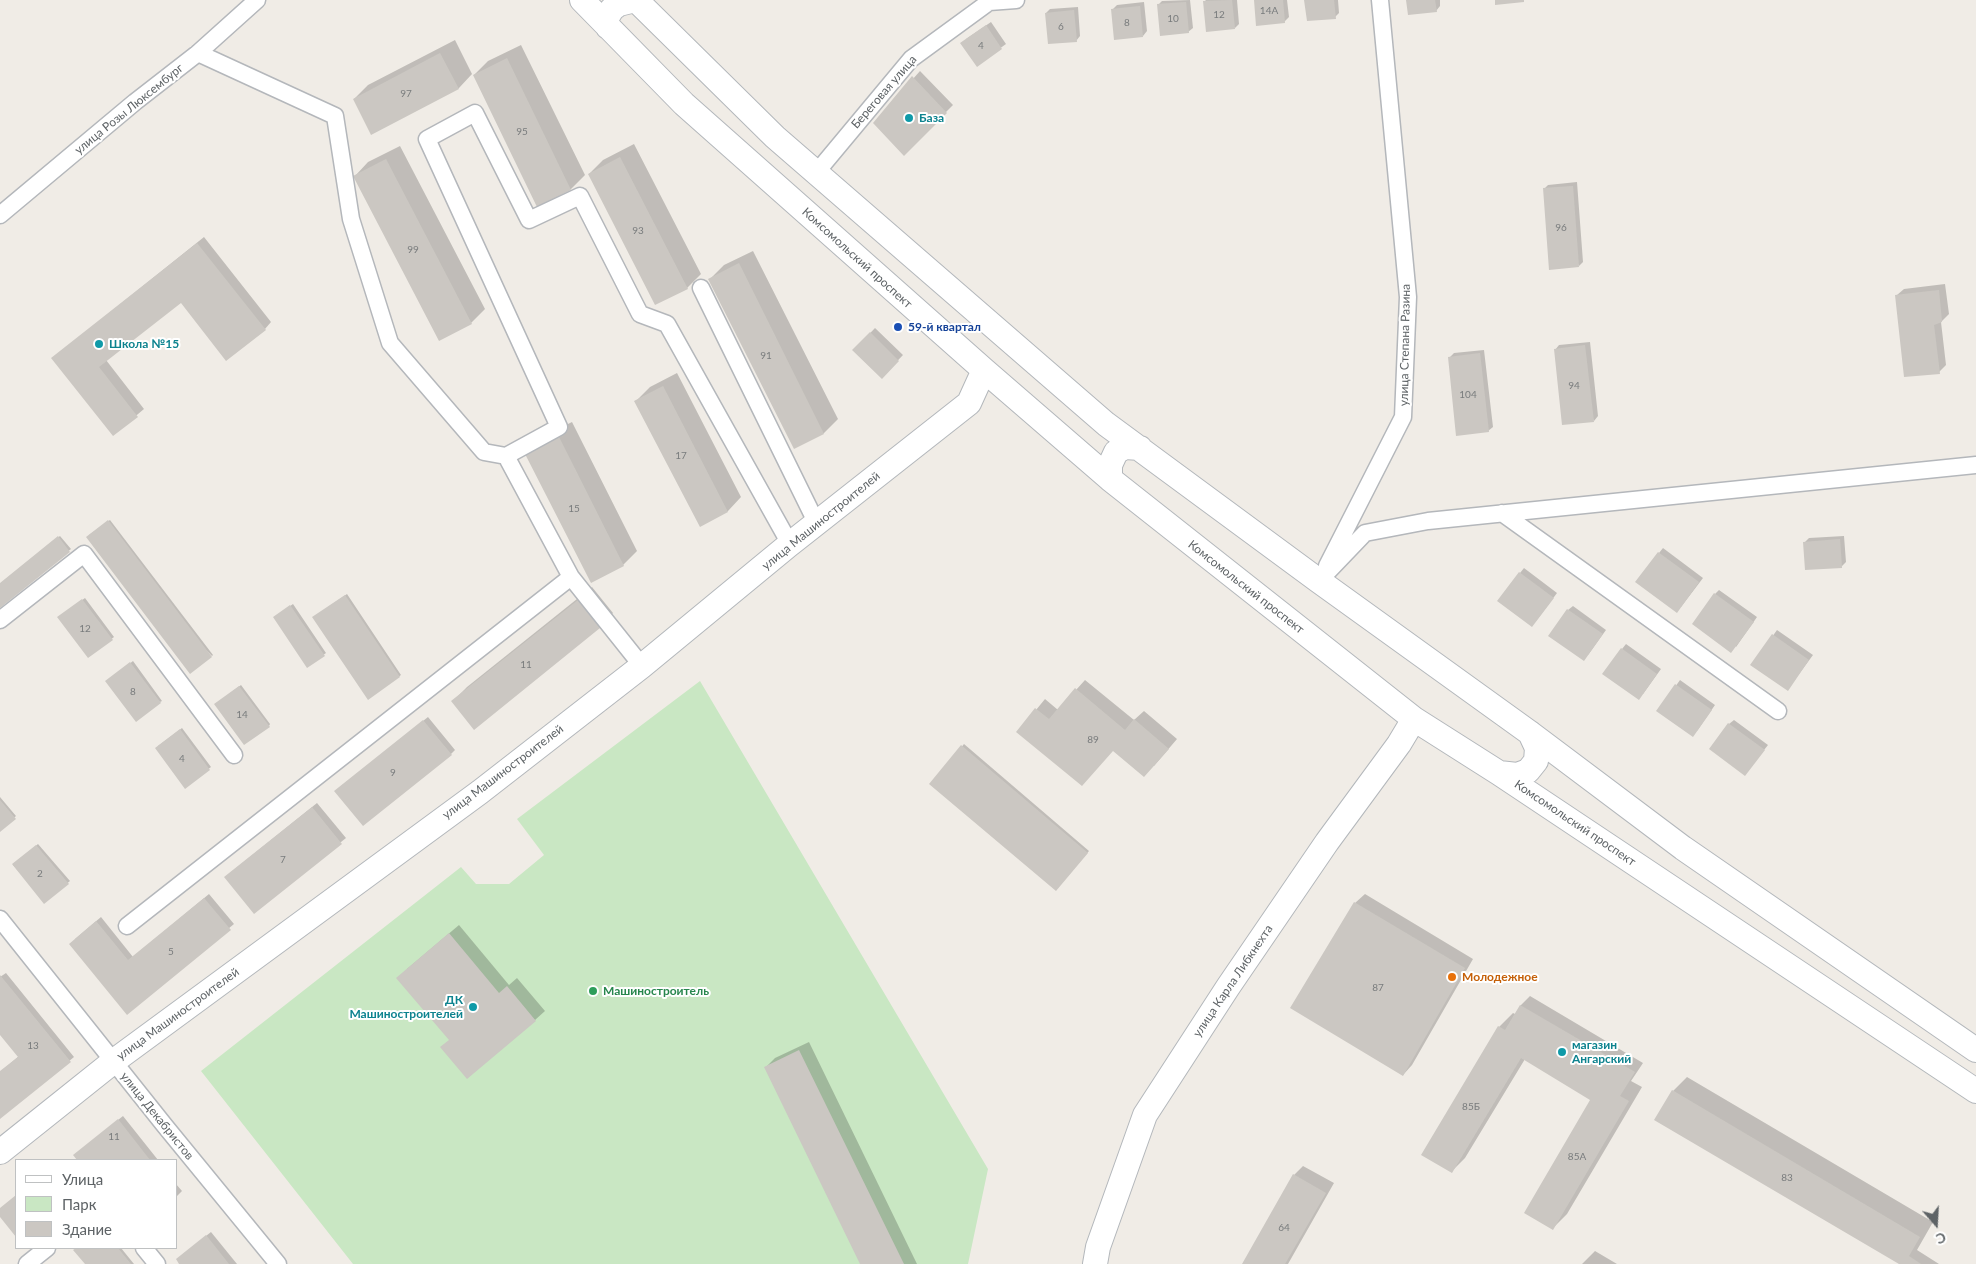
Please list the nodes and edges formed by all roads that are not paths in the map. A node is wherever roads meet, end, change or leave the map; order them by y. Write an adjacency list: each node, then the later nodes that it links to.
1 (257, 0): 7 (street, улица Розы Люксембург)
2 (582, 0): 6 (main road, Комсомольский проспект)
3 (636, 0): 6 (main road); 8 (main road)
4 (1016, 0): 8 (street, Береговая улица)
5 (1380, 0): 22 (street, улица Степана Разина)
6 (608, 27): 11 (main road, Комсомольский проспект)
7 (198, 53): 9 (street, улица Розы Люксембург); 15 (street)
8 (816, 173): 12 (main road)
9 (0, 215)
10 (701, 288): 19 (street)
11 (984, 370): 14 (main road, Комсомольский проспект); 19 (main road, улица Машиностроителей)
12 (1106, 424): 13 (main road); 14 (main road)
13 (1140, 448): 17 (main road); 22 (main road)
14 (1081, 454): 17 (main road, Комсомольский проспект)
15 (506, 456): 20 (street); 21 (street)
16 (1976, 465): 18 (street)
17 (1110, 479): 26 (main road, Комсомольский проспект)
18 (1502, 513): 22 (street); 25 (street)
19 (817, 524): 20 (main road, улица Машиностроителей)
20 (790, 544): 24 (main road, улица Машиностроителей)
21 (571, 577): 24 (street); 31 (street)
22 (1319, 581): 27 (main road)
23 (0, 620): 28 (street)
24 (642, 666): 33 (main road, улица Машиностроителей)
25 (1778, 711)
26 (1414, 720): 29 (main road, Комсомольский проспект); 41 (main road, улица Карла Либкнехта)
27 (1530, 733): 29 (main road); 32 (main road)
28 (234, 755)
29 (1499, 773): 34 (main road, Комсомольский проспект)
30 (0, 919): 33 (street, улица Декабристов)
31 (127, 926)
32 (1976, 1050)
33 (114, 1062): 35 (main road, улица Машиностроителей); 40 (street, улица Декабристов)
34 (1976, 1091)
35 (0, 1152)
36 (46, 1249): 38 (street)
37 (145, 1249): 39 (street)
38 (27, 1264)
39 (157, 1264)
40 (278, 1264)
41 (1095, 1264)

